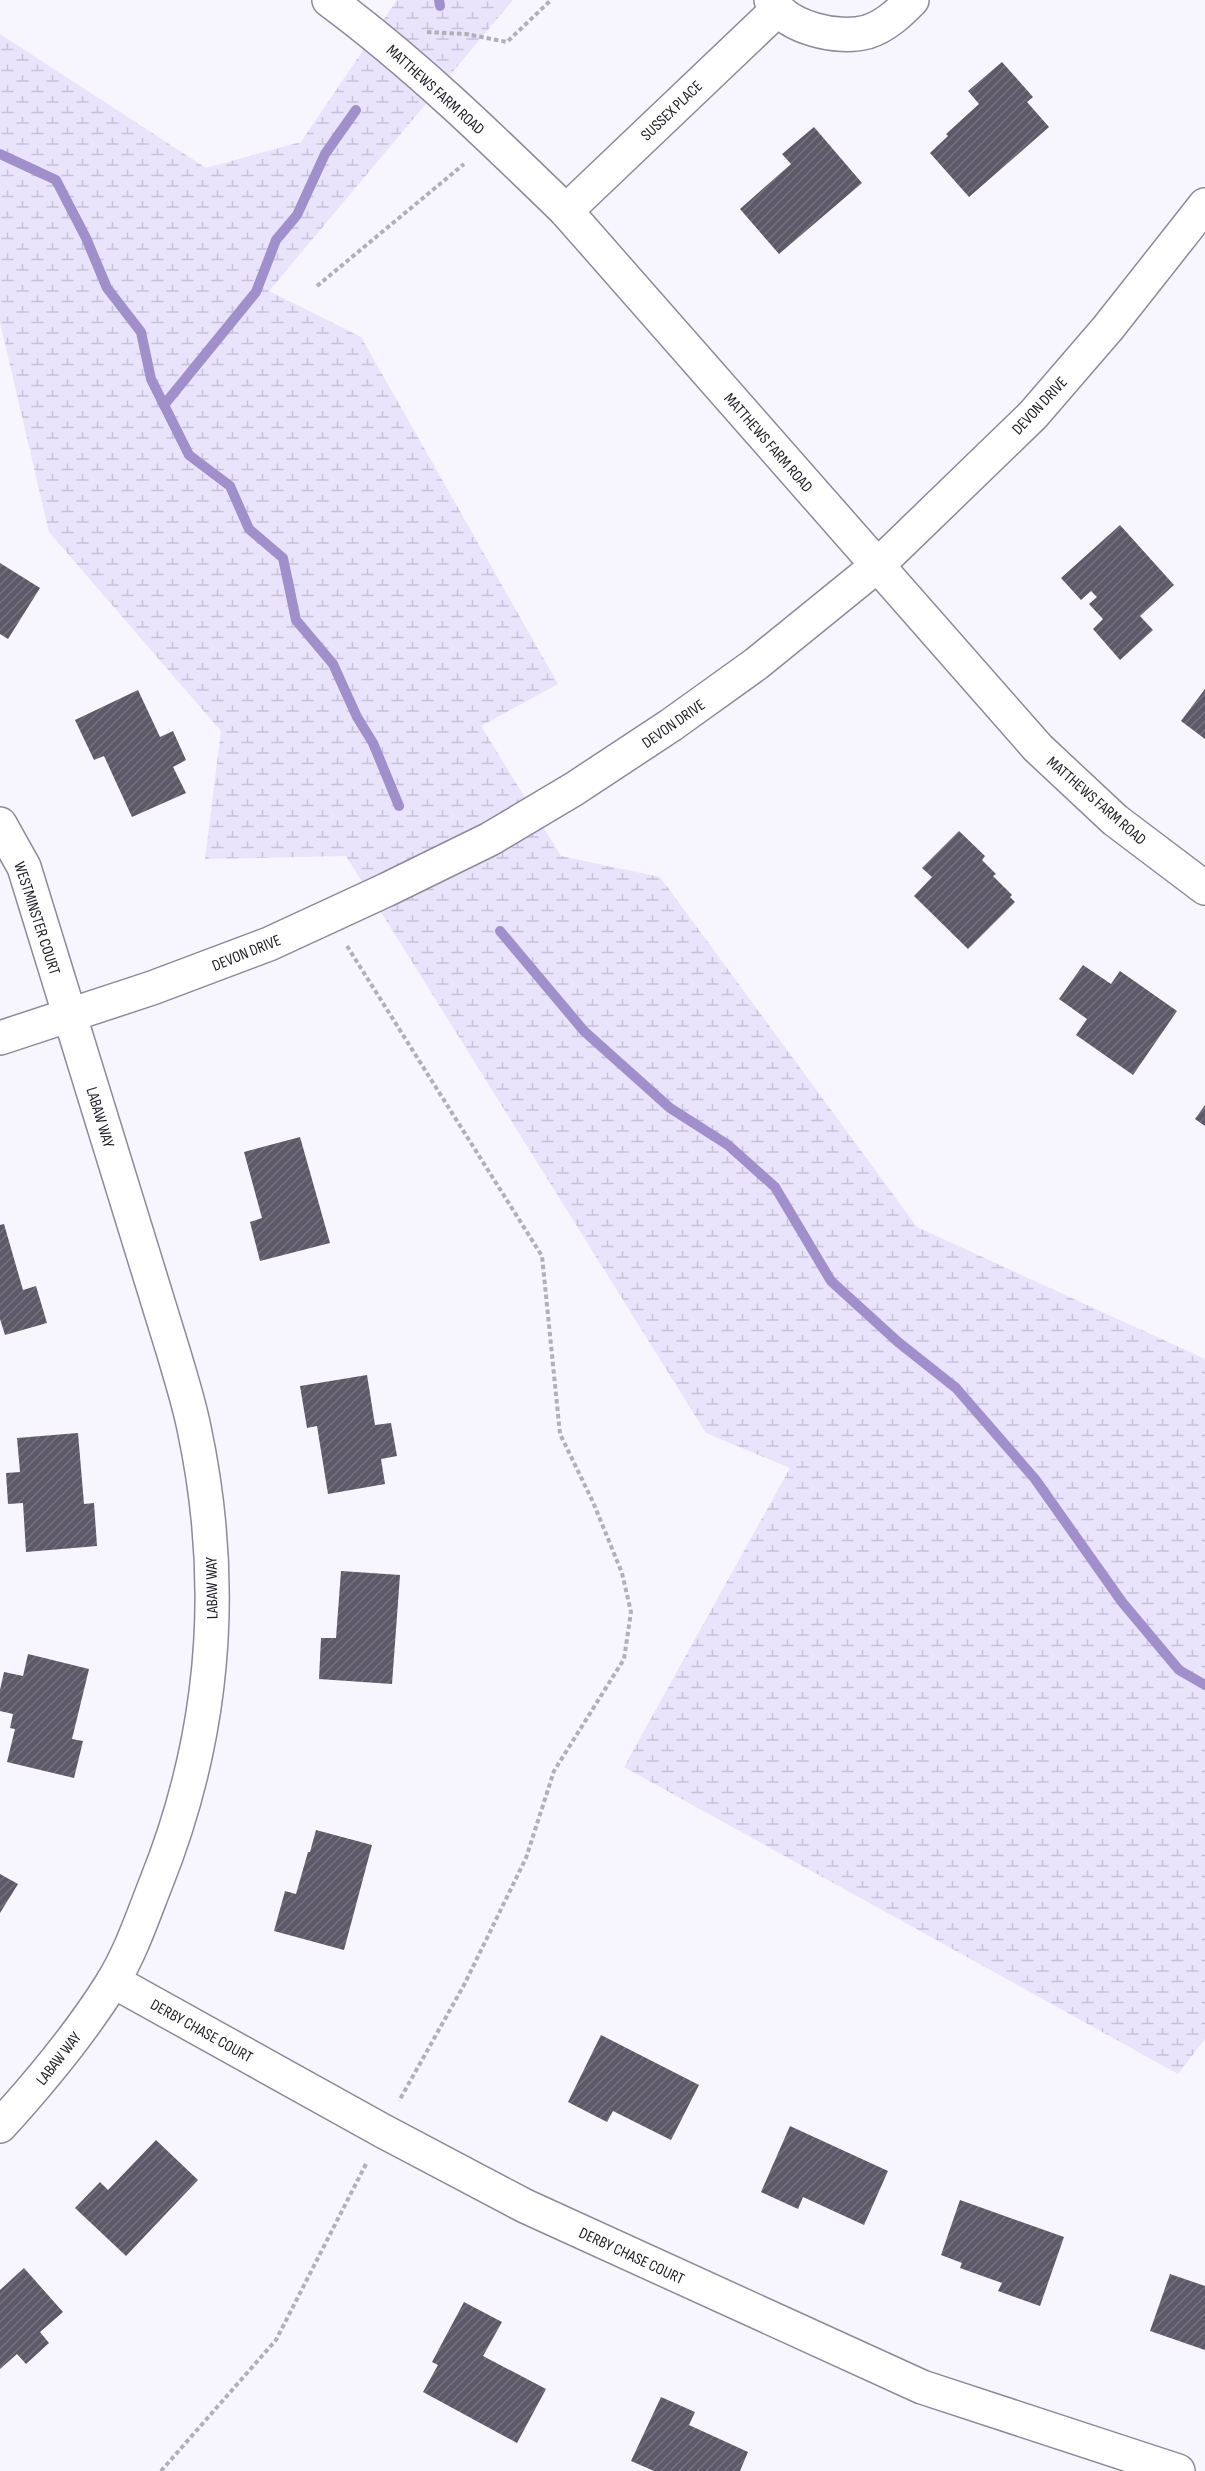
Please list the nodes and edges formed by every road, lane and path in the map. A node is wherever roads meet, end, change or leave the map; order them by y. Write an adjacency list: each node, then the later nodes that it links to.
1 (328, 0): 6 (street, MATTHEWS FARM ROAD)
2 (551, 0): 5 (path)
3 (912, 0): 4 (street, SUSSEX PLACE)
4 (774, 5): 8 (street, SUSSEX PLACE)
5 (425, 32)
6 (493, 140): 8 (street, MATTHEWS FARM ROAD); 9 (path)
7 (1205, 205): 10 (street, DEVON DRIVE)
8 (566, 211): 10 (street, MATTHEWS FARM ROAD)
9 (317, 286)
10 (878, 564): 12 (street, MATTHEWS FARM ROAD); 14 (street, DEVON DRIVE)
11 (0, 824): 14 (street, WESTMINSTER COURT)
12 (1205, 888)
13 (343, 941): 17 (path)
14 (68, 1015): 15 (street, DEVON DRIVE); 16 (street, LABAW WAY)
15 (0, 1038)
16 (113, 1981): 18 (street, LABAW WAY); 21 (street, DERBY CHASE COURT)
17 (396, 2108)
18 (0, 2126)
19 (370, 2156): 20 (path)
20 (161, 2471)
21 (1178, 2471)

